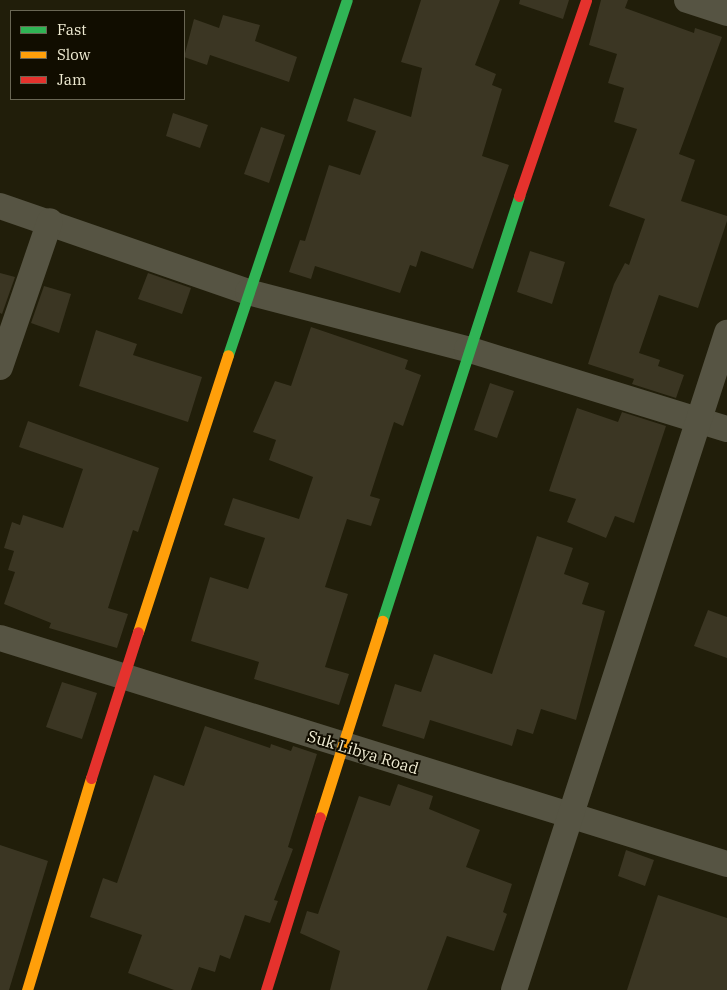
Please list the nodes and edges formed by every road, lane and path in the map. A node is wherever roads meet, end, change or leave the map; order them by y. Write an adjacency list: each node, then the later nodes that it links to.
1 (347, 0): 7 (street)
2 (586, 0): 9 (street)
3 (687, 0): 4 (street)
4 (727, 13)
5 (0, 206): 6 (street)
6 (50, 221): 7 (street); 10 (street)
7 (248, 292): 9 (street); 14 (street)
8 (727, 333): 11 (street)
9 (467, 348): 11 (street); 15 (street)
10 (0, 367)
11 (698, 420): 12 (street); 16 (street)
12 (727, 429)
13 (0, 638): 14 (street, Suk Libya Road)
14 (123, 679): 15 (street, Suk Libya Road); 18 (street)
15 (343, 746): 16 (street, Suk Libya Road); 19 (street)
16 (569, 817): 17 (street, Suk Libya Road); 20 (street)
17 (727, 864)
18 (27, 990)
19 (266, 990)
20 (514, 990)

